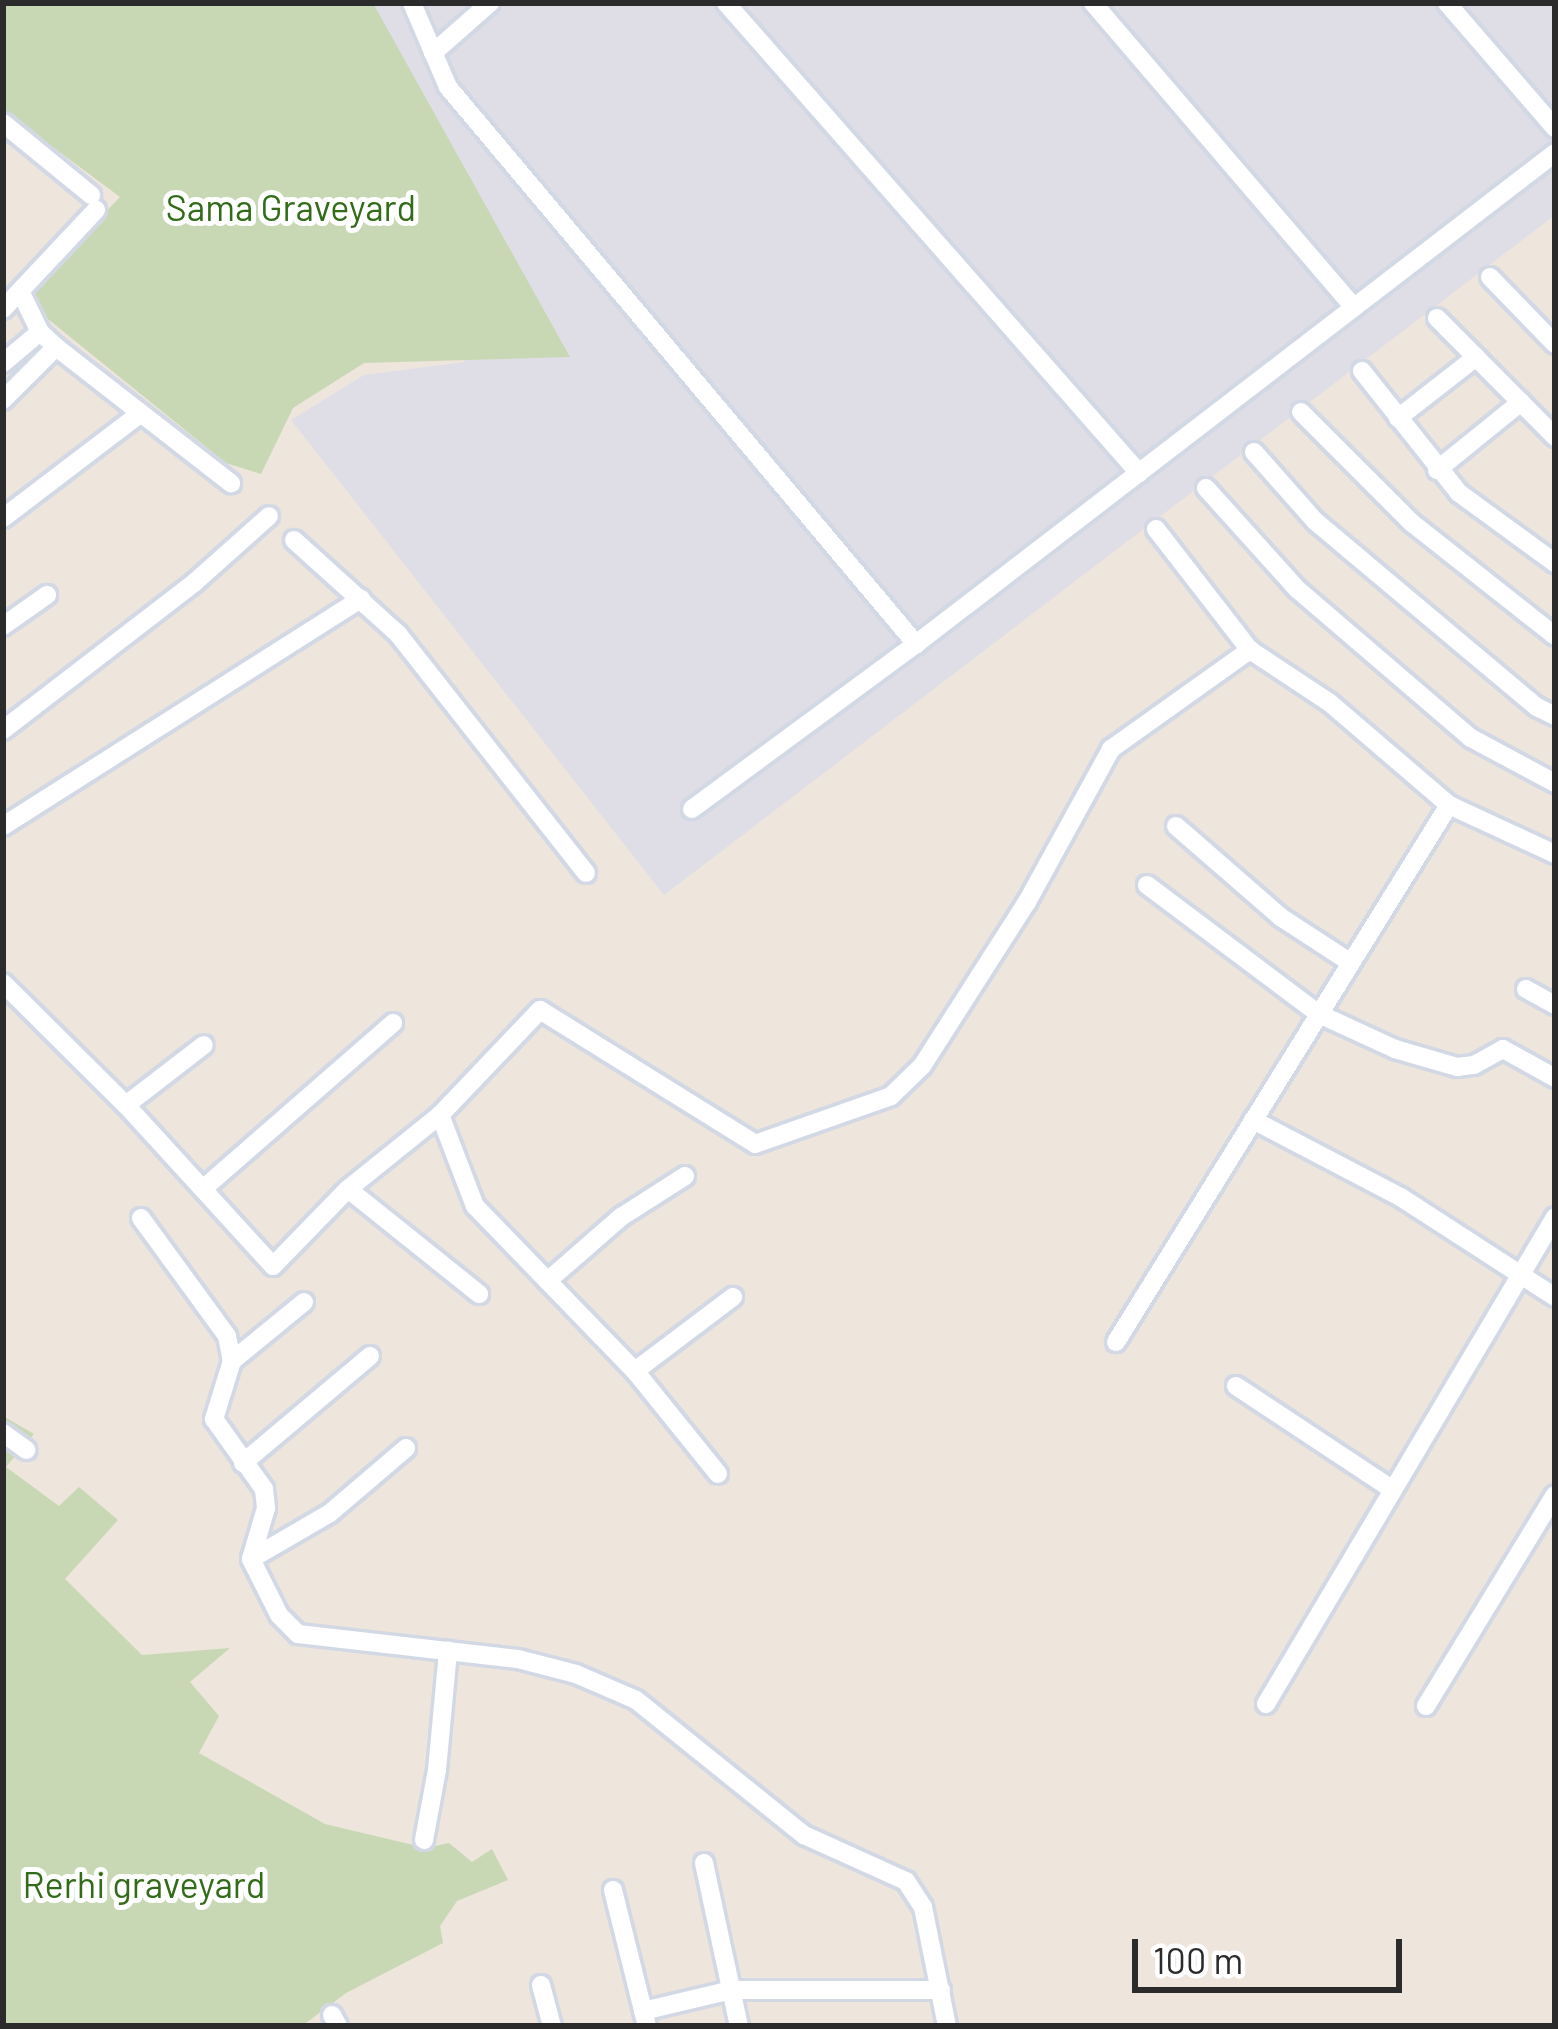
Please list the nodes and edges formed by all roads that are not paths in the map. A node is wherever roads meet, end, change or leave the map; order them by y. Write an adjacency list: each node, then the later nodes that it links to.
1 (490, 3): 6 (street)
2 (726, 3): 29 (street)
3 (1093, 3): 12 (street)
4 (1447, 3): 8 (street)
5 (414, 4): 6 (street)
6 (433, 53): 41 (street)
7 (3, 123): 11 (street)
8 (1555, 128)
9 (1555, 153): 12 (street)
10 (1490, 277): 16 (street)
11 (22, 295): 13 (street); 15 (street)
12 (1354, 308): 29 (street)
13 (3, 309)
14 (1437, 317): 18 (street)
15 (40, 332): 17 (street); 19 (street)
16 (1555, 344)
17 (56, 347): 21 (street); 24 (street)
18 (1476, 357): 22 (street); 25 (street)
19 (3, 363)
20 (1362, 371): 25 (street)
21 (3, 400)
22 (1521, 402): 26 (street); 28 (street)
23 (1301, 412): 40 (street)
24 (138, 415): 30 (street); 33 (street)
25 (1398, 418): 28 (street)
26 (1555, 437)
27 (1254, 452): 43 (street)
28 (1437, 470): 36 (street)
29 (1139, 473): 41 (street)
30 (231, 483)
31 (1206, 488): 45 (street)
32 (269, 516): 44 (street)
33 (3, 518)
34 (1156, 529): 42 (street)
35 (294, 540): 38 (street)
36 (1555, 563)
37 (47, 595): 39 (street)
38 (361, 599): 48 (street); 51 (street)
39 (3, 626)
40 (1555, 636)
41 (916, 644): 47 (street)
42 (1250, 650): 46 (street); 62 (street)
43 (1555, 716)
44 (3, 730)
45 (1555, 782)
46 (1449, 805): 50 (street); 53 (street)
47 (692, 809)
48 (3, 826)
49 (1176, 826): 53 (street)
50 (1555, 854)
51 (586, 873)
52 (1147, 886): 57 (street)
53 (1351, 963): 57 (street)
54 (4, 987): 61 (street)
55 (1526, 988): 56 (street)
56 (1555, 1005)
57 (1319, 1014): 60 (street); 63 (street)
58 (393, 1023): 65 (street)
59 (204, 1045): 61 (street)
60 (1555, 1078)
61 (126, 1105): 65 (street)
62 (440, 1114): 66 (street); 70 (street)
63 (1253, 1120): 69 (street); 75 (street)
64 (685, 1176): 70 (street)
65 (204, 1188): 66 (street)
66 (348, 1189): 71 (street)
67 (1555, 1217): 69 (street)
68 (141, 1218): 77 (street)
69 (1521, 1275): 73 (street); 85 (street)
70 (551, 1278): 78 (street)
71 (479, 1294)
72 (733, 1297): 78 (street)
73 (1555, 1297)
74 (304, 1302): 77 (street)
75 (1117, 1342)
76 (370, 1356): 83 (street)
77 (232, 1361): 83 (street)
78 (635, 1371): 84 (street)
79 (1236, 1385): 85 (street)
80 (3, 1433): 82 (street)
81 (406, 1448): 87 (street)
82 (26, 1450)
83 (244, 1463): 87 (street)
84 (718, 1474)
85 (1394, 1490): 89 (street)
86 (1555, 1495): 90 (street)
87 (251, 1559): 88 (street)
88 (448, 1652): 91 (street); 96 (street)
89 (1266, 1704)
90 (1426, 1706)
91 (424, 1840)
92 (704, 1863): 95 (street)
93 (613, 1890): 97 (street)
94 (541, 1985): 98 (street)
95 (732, 1990): 96 (street); 97 (street); 99 (street)
96 (941, 1990): 100 (street)
97 (645, 2019)
98 (552, 2026)
99 (740, 2026)
100 (947, 2026)

